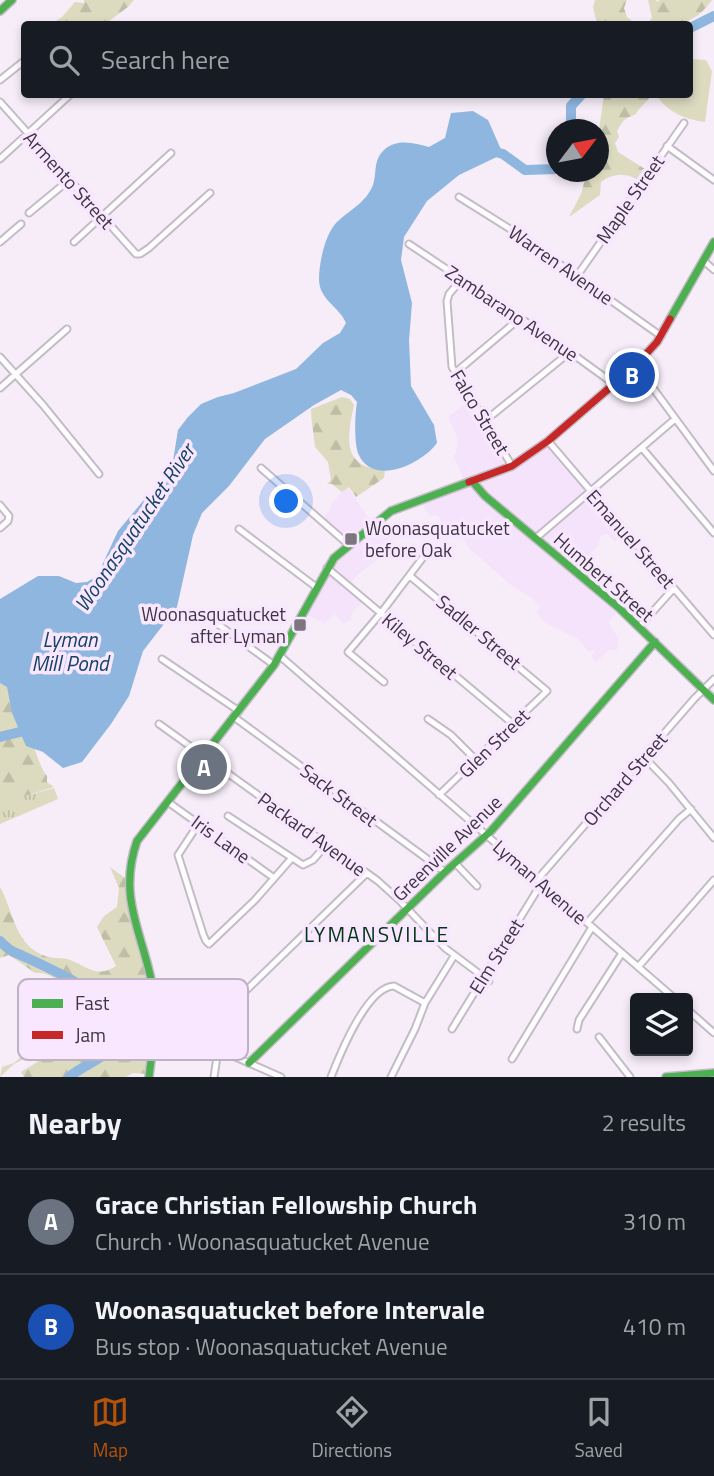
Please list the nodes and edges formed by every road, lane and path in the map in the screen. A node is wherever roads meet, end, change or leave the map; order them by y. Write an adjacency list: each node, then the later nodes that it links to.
1 (12, 0): 2 (street)
2 (0, 11)
3 (21, 63): 4 (street)
4 (0, 80)
5 (67, 98): 8 (street)
6 (0, 102): 8 (street, Armento Street)
7 (684, 123): 9 (street, Maple Street)
8 (28, 134): 11 (street); 12 (street, Armento Street)
9 (667, 146): 13 (street); 25 (street, Maple Street)
10 (172, 153): 17 (street)
11 (0, 159)
12 (69, 180): 16 (street); 17 (street, Armento Street)
13 (714, 180)
14 (210, 193): 17 (street, Armento Street)
15 (459, 197): 25 (street, Warren Avenue)
16 (30, 213)
17 (102, 216): 20 (street)
18 (21, 224): 19 (street)
19 (0, 242)
20 (74, 242)
21 (714, 242): 23 (street)
22 (409, 244): 26 (street, Zambarano Avenue)
23 (704, 261): 24 (street); 29 (street)
24 (714, 270)
25 (577, 276): 29 (street, Warren Avenue)
26 (462, 279): 27 (street, Zambarano Avenue); 33 (street, Falco Street)
27 (519, 319): 30 (street, Zambarano Avenue); 33 (street)
28 (66, 329): 34 (street)
29 (661, 336): 32 (street)
30 (570, 352): 35 (street, Zambarano Avenue); 38 (street)
31 (0, 357): 34 (street)
32 (636, 365): 35 (street); 37 (street)
33 (455, 373): 38 (street, Falco Street)
34 (16, 374): 36 (street); 44 (street)
35 (614, 384): 39 (street)
36 (0, 388)
37 (675, 419): 40 (street); 43 (street)
38 (486, 420): 41 (street, Falco Street)
39 (548, 441): 41 (street); 46 (street, Emanuel Street)
40 (642, 448): 46 (street); 50 (street)
41 (512, 466): 45 (street)
42 (261, 468): 52 (street)
43 (714, 471)
44 (99, 474)
45 (472, 481): 51 (street, Humbert Street); 52 (street)
46 (591, 492): 51 (street); 57 (street, Emanuel Street)
47 (0, 505): 48 (street)
48 (0, 528)
49 (239, 529): 56 (street)
50 (714, 533)
51 (536, 538): 60 (street, Humbert Street)
52 (349, 545): 54 (street)
53 (424, 556): 55 (street)
54 (327, 568): 56 (street); 58 (street, Kiley Street)
55 (410, 576): 58 (street); 69 (street, Sadler Street)
56 (316, 587): 63 (street)
57 (674, 589): 60 (street); 61 (street, Emanuel Street)
58 (381, 613): 67 (street); 74 (street, Kiley Street)
59 (212, 620): 65 (street)
60 (639, 627): 62 (street, Humbert Street)
61 (714, 635)
62 (655, 642): 68 (street, Humbert Street); 84 (street, Greenville Avenue)
63 (280, 656): 65 (street); 78 (street, Lyman Avenue)
64 (162, 659): 71 (street, Sack Street)
65 (274, 665): 71 (street)
66 (714, 680): 68 (street, Orchard Street)
67 (384, 682)
68 (703, 690): 70 (street, Humbert Street); 76 (street, Orchard Street)
69 (547, 691): 74 (street, Glen Street)
70 (714, 700)
71 (236, 714): 75 (street); 89 (street, Sack Street)
72 (428, 719): 77 (street)
73 (159, 724): 75 (street, Packard Avenue)
74 (513, 724): 77 (street, Glen Street)
75 (204, 756): 79 (street); 86 (street, Packard Avenue)
76 (643, 757): 80 (street); 93 (street, Orchard Street)
77 (475, 760): 78 (street, Glen Street)
78 (439, 794): 84 (street, Lyman Avenue)
79 (168, 802): 82 (street, Iris Lane); 101 (street)
80 (691, 809): 83 (street); 96 (street)
81 (228, 816): 87 (street)
82 (199, 823): 91 (street, Iris Lane); 91 (street)
83 (711, 829): 85 (street)
84 (486, 836): 88 (street, Greenville Avenue); 93 (street, Lyman Avenue)
85 (714, 838)
86 (327, 844): 87 (street); 90 (street, Packard Avenue)
87 (291, 859): 91 (street)
88 (455, 863): 89 (street, Greenville Avenue); 94 (street)
89 (445, 872): 95 (street, Greenville Avenue)
90 (367, 873): 95 (street, Packard Avenue); 103 (street)
91 (274, 878)
92 (714, 880): 99 (street)
93 (539, 882): 96 (street, Lyman Avenue); 100 (street, Elm Street)
94 (477, 886)
95 (407, 909): 98 (street, Packard Avenue); 113 (street, Greenville Avenue)
96 (590, 925): 97 (street, Lyman Avenue); 111 (street)
97 (622, 953): 99 (street, Lyman Avenue); 108 (street)
98 (454, 956): 100 (street, Packard Avenue); 105 (street)
99 (638, 967): 104 (street, Lyman Avenue)
100 (483, 977): 102 (street, Packard Avenue); 107 (street, Elm Street)
101 (150, 979)
102 (489, 981)
103 (248, 987)
104 (668, 993)
105 (425, 1003): 117 (street); 118 (street)
106 (693, 1014): 109 (street)
107 (452, 1029)
108 (577, 1029)
109 (714, 1033)
110 (599, 1037): 119 (street)
111 (512, 1059)
112 (242, 1060): 113 (street)
113 (249, 1063): 116 (street)
114 (714, 1073): 115 (street)
115 (685, 1076): 120 (street)
116 (281, 1077)
117 (331, 1077)
118 (391, 1077)
119 (630, 1077)
120 (666, 1077)

